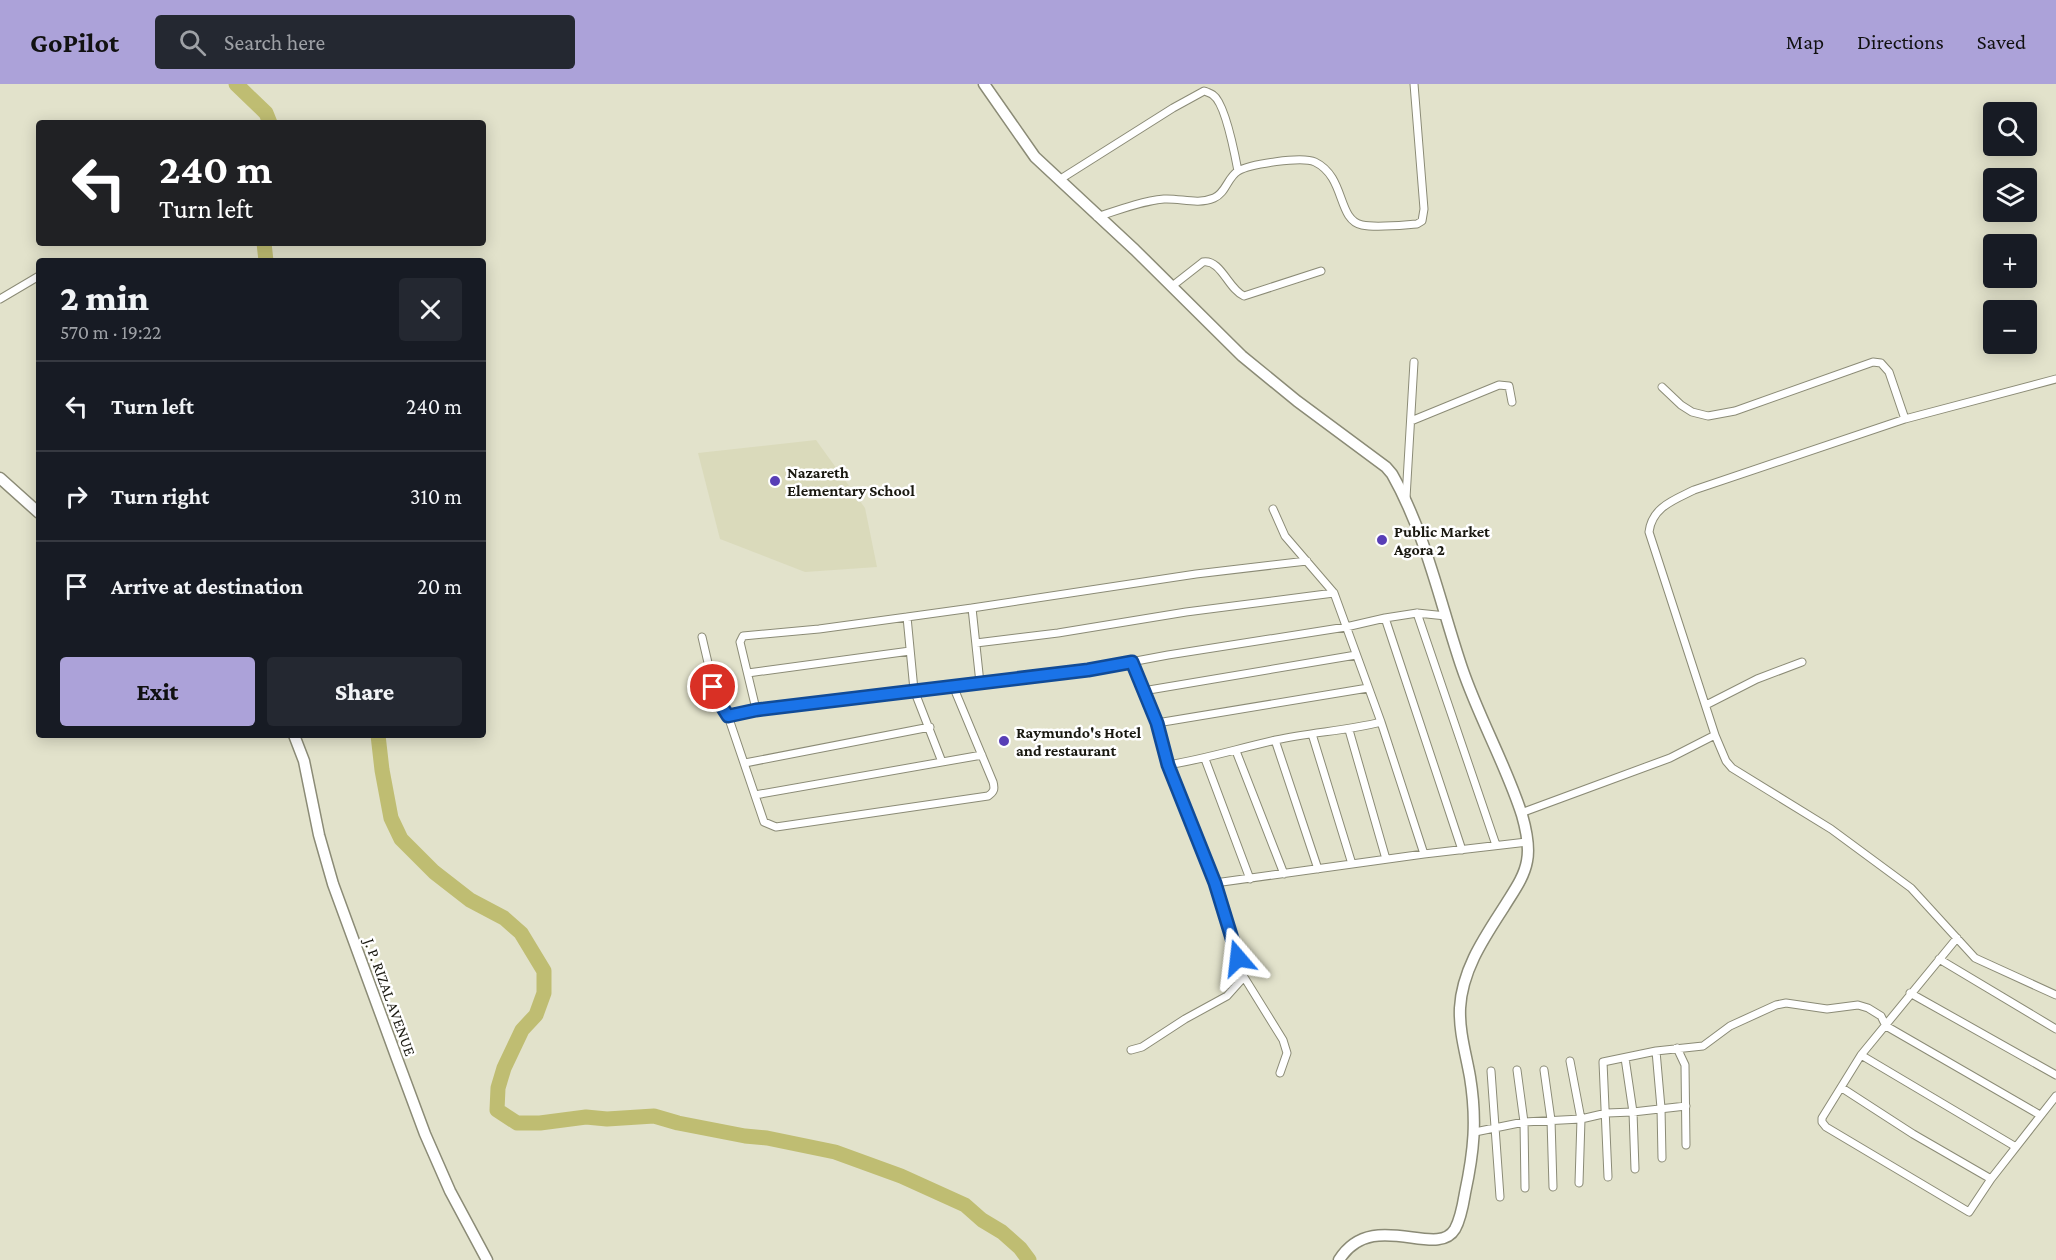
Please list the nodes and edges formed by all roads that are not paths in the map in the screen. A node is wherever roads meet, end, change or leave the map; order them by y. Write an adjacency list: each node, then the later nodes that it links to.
1 (984, 84): 4 (main road)
2 (1414, 84): 3 (street)
3 (1238, 171): 4 (street); 5 (street)
4 (1059, 180): 5 (main road)
5 (1098, 217): 8 (main road)
6 (1321, 271): 8 (street)
7 (36, 278): 9 (street)
8 (1171, 287): 17 (main road)
9 (0, 299)
10 (1414, 362): 15 (street)
11 (2056, 378): 14 (street)
12 (1662, 387): 14 (street)
13 (1512, 402): 15 (street)
14 (1905, 419): 40 (street)
15 (1411, 421): 17 (street)
16 (0, 478): 19 (main road)
17 (1406, 503): 24 (main road)
18 (1273, 509): 20 (street)
19 (36, 510)
20 (1307, 561): 21 (street); 22 (street)
21 (1334, 593): 27 (street); 29 (street)
22 (972, 608): 25 (street); 29 (street)
23 (1417, 613): 24 (street); 26 (street); 60 (street)
24 (1446, 616): 58 (main road)
25 (907, 617): 30 (street); 34 (street)
26 (1385, 618): 27 (street); 61 (street)
27 (1346, 627): 31 (street); 32 (street)
28 (702, 637): 42 (street)
29 (976, 643): 35 (street)
30 (910, 651): 34 (street); 38 (street)
31 (1356, 655): 37 (street); 39 (street)
32 (1132, 662): 35 (street); 39 (street)
33 (1802, 662): 40 (street)
34 (748, 673): 41 (street)
35 (980, 682): 36 (street)
36 (953, 686): 38 (street); 52 (street)
37 (1368, 688): 43 (street); 44 (street)
38 (914, 690): 41 (street); 45 (street)
39 (1143, 691): 44 (street)
40 (1706, 705): 48 (street)
41 (756, 710): 42 (street)
42 (728, 716): 55 (street)
43 (1381, 722): 46 (street); 62 (street)
44 (1157, 723): 56 (street)
45 (930, 727): 54 (street); 55 (street)
46 (1349, 730): 47 (street); 63 (street)
47 (1312, 734): 50 (street); 64 (street)
48 (1715, 735): 58 (street); 69 (street)
49 (295, 738): 109 (main road, J. P. RIZAL AVENUE)
50 (1275, 740): 51 (street); 65 (street)
51 (1236, 751): 53 (street); 66 (street)
52 (982, 755): 54 (street); 57 (street)
53 (1204, 759): 56 (street); 67 (street)
54 (942, 762): 57 (street)
55 (745, 763): 57 (street)
56 (1168, 765): 68 (street)
57 (755, 795)
58 (1521, 813): 59 (main road)
59 (1527, 842): 60 (street); 98 (main road)
60 (1496, 845): 61 (street)
61 (1462, 849): 62 (street)
62 (1424, 854): 63 (street)
63 (1386, 860): 64 (street)
64 (1352, 864): 65 (street)
65 (1318, 869): 66 (street)
66 (1284, 874): 67 (street)
67 (1250, 879): 68 (street)
68 (1215, 883): 71 (street)
69 (1957, 938): 70 (street); 73 (street)
70 (1939, 959): 72 (street); 75 (street)
71 (1244, 977): 77 (street); 85 (street)
72 (1910, 993): 74 (street); 86 (street)
73 (2056, 995)
74 (1886, 1026): 76 (street); 79 (street); 93 (street)
75 (2056, 1029)
76 (1677, 1048): 78 (street); 89 (street)
77 (1131, 1050)
78 (1656, 1051): 80 (street); 90 (street)
79 (1861, 1055): 87 (street); 100 (street)
80 (1625, 1058): 91 (street); 92 (street)
81 (1570, 1061): 94 (street)
82 (1517, 1070): 96 (street)
83 (1544, 1070): 95 (street)
84 (1491, 1071): 97 (street)
85 (1280, 1073)
86 (2056, 1075)
87 (1842, 1088): 104 (street); 104 (street)
88 (2056, 1096): 93 (street)
89 (1686, 1107): 90 (street); 99 (street)
90 (1661, 1108): 91 (street); 101 (street)
91 (1633, 1112): 92 (street); 102 (street)
92 (1607, 1113): 94 (street); 103 (street)
93 (2040, 1115): 100 (street)
94 (1581, 1119): 95 (street); 105 (street)
95 (1551, 1120): 96 (street); 106 (street)
96 (1524, 1122): 97 (street); 107 (street)
97 (1495, 1128): 98 (street); 108 (street)
98 (1475, 1132): 110 (main road)
99 (1686, 1145)
100 (2016, 1147): 104 (street)
101 (1662, 1158)
102 (1635, 1169)
103 (1608, 1178)
104 (1991, 1179)
105 (1579, 1184)
106 (1553, 1187)
107 (1525, 1188)
108 (1500, 1197)
109 (487, 1260)
110 (1339, 1260)

